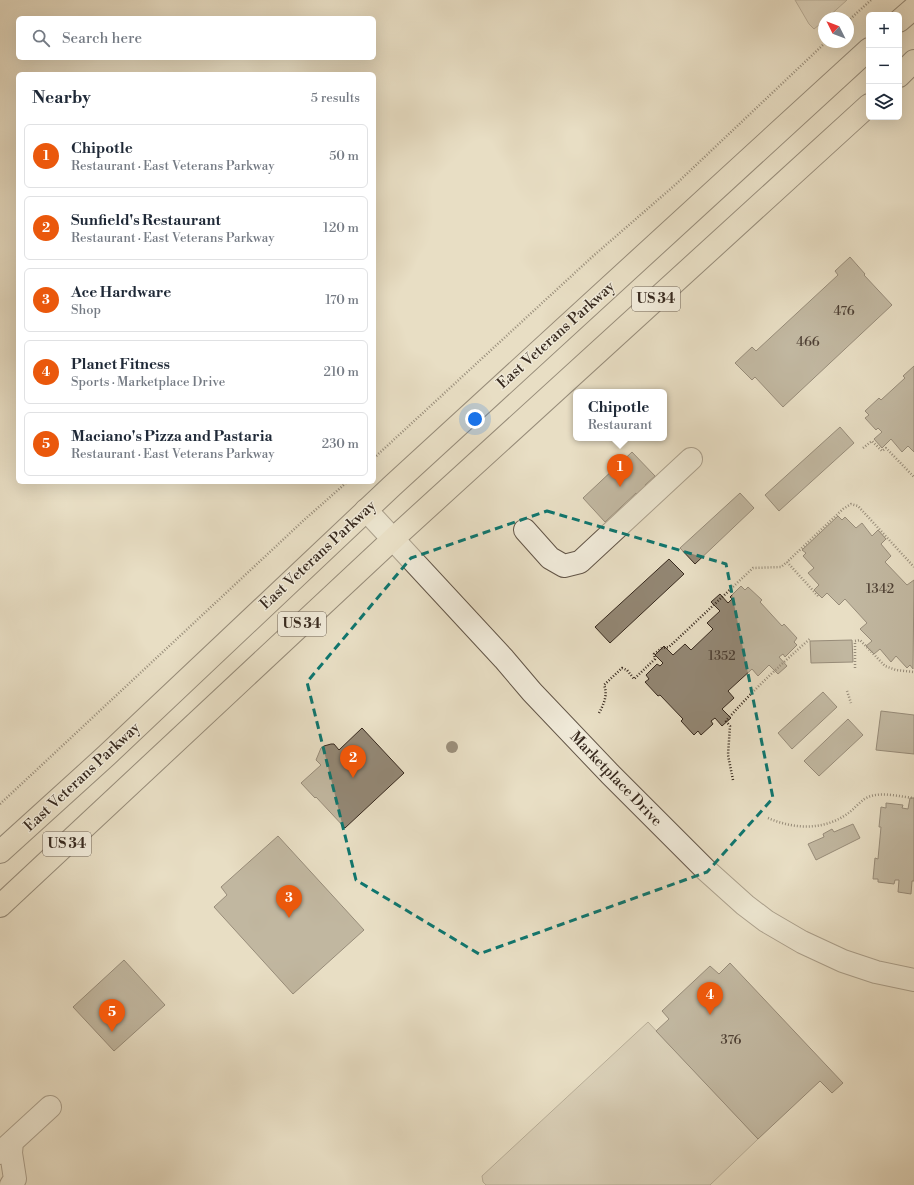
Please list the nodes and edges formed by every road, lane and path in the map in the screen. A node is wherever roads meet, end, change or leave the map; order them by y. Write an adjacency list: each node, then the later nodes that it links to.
1 (871, 0): 3 (path)
2 (914, 8): 4 (main road)
3 (854, 16)
4 (902, 19)
5 (820, 48): 11 (path)
6 (866, 52): 15 (main road, East Veterans Parkway / US 34)
7 (914, 61): 8 (main road)
8 (902, 73)
9 (866, 108): 17 (main road, US 34)
10 (863, 448): 13 (path)
11 (376, 456)
12 (691, 459): 16 (street)
13 (914, 477)
14 (345, 484): 29 (path)
15 (366, 510): 17 (street, Marketplace Drive); 31 (main road, East Veterans Parkway / US 34)
16 (525, 530)
17 (393, 539): 32 (main road, US 34); 33 (street, Marketplace Drive)
18 (787, 562): 19 (path); 20 (path); 26 (path)
19 (914, 567)
20 (818, 596)
21 (811, 638): 27 (path)
22 (855, 668): 23 (path)
23 (914, 672)
24 (847, 692): 25 (path)
25 (851, 703)
26 (599, 713)
27 (733, 780)
28 (914, 798): 30 (path)
29 (0, 804)
30 (768, 818)
31 (0, 852)
32 (0, 906)
33 (914, 980)
34 (50, 1107): 35 (street)
35 (6, 1148): 36 (street)
36 (11, 1185)

